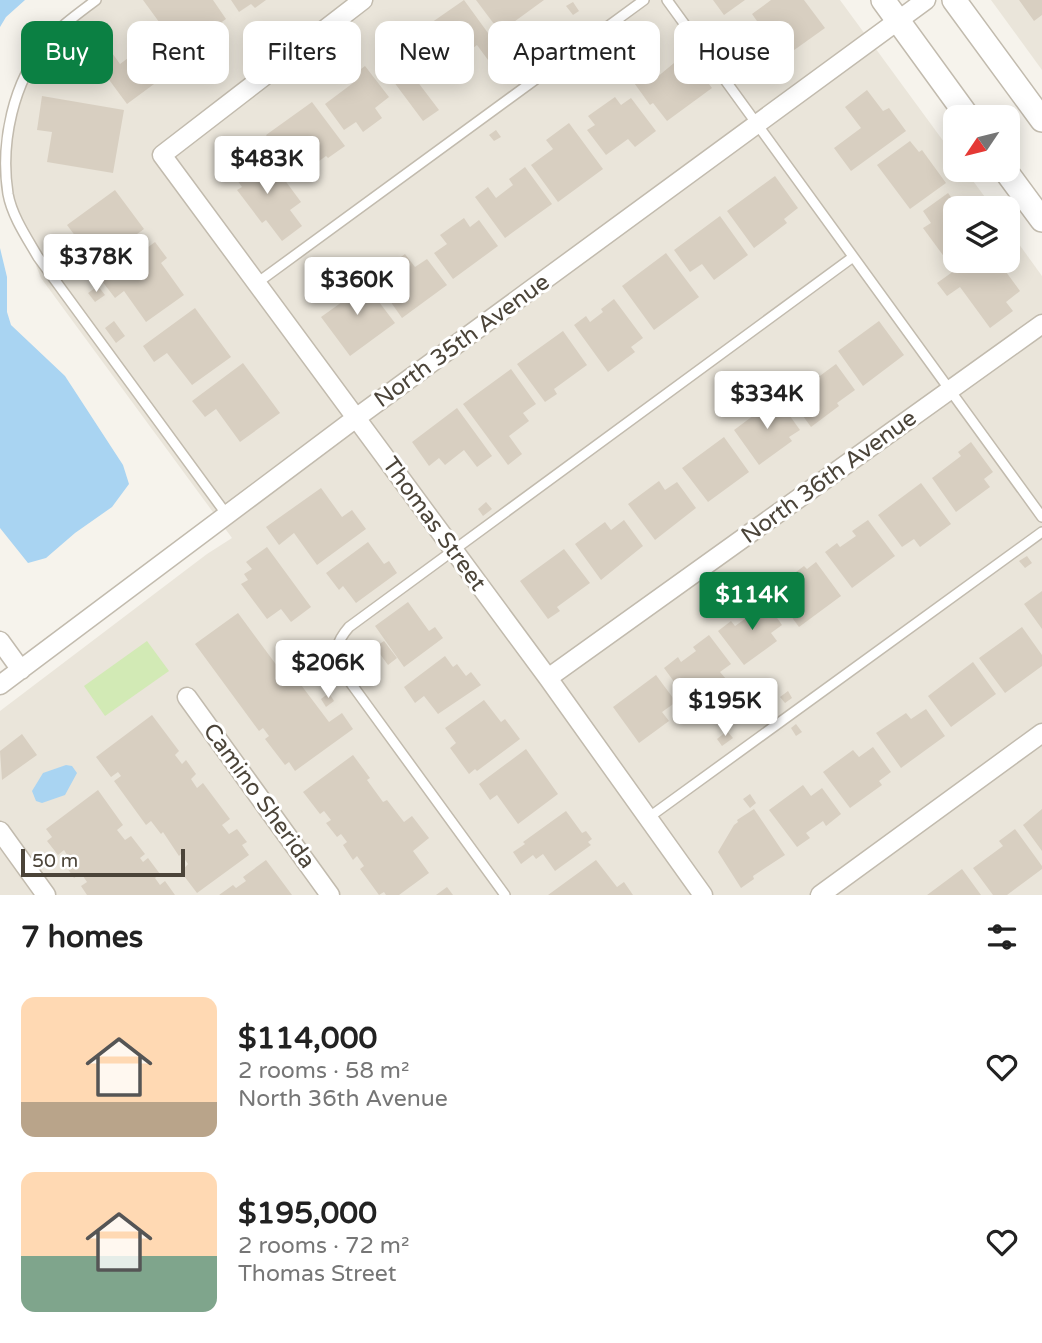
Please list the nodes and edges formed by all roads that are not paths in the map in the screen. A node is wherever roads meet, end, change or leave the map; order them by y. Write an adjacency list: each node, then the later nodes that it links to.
1 (96, 0): 19 (lane)
2 (363, 0): 15 (street, Thomas Street)
3 (645, 0): 15 (lane)
4 (667, 0): 11 (lane)
5 (883, 0): 8 (street)
6 (926, 0): 8 (street, North 35th Avenue)
7 (954, 0): 10 (street)
8 (898, 21): 9 (street); 11 (street, North 35th Avenue)
9 (959, 105)
10 (1042, 120)
11 (757, 125): 14 (lane); 18 (street, North 35th Avenue)
12 (1014, 182): 13 (street)
13 (1042, 220)
14 (853, 257): 17 (lane); 22 (lane)
15 (257, 283): 18 (street, Thomas Street)
16 (1042, 324): 17 (street, North 36th Avenue)
17 (949, 390): 20 (lane); 25 (street, North 36th Avenue)
18 (356, 418): 19 (street, North 35th Avenue); 22 (street, Thomas Street)
19 (227, 515): 24 (street, North 35th Avenue)
20 (1042, 517)
21 (1042, 531): 29 (lane)
22 (453, 550): 25 (street, Thomas Street); 33 (lane)
23 (0, 641): 24 (street)
24 (21, 670): 26 (street, North 35th Avenue)
25 (548, 678): 29 (street, Thomas Street)
26 (0, 685)
27 (187, 697): 32 (street, Camino Sherida)
28 (1042, 733): 35 (street)
29 (648, 818): 34 (street, Thomas Street)
30 (0, 831): 31 (street)
31 (46, 895)
32 (330, 895)
33 (505, 895)
34 (703, 895)
35 (820, 895)

